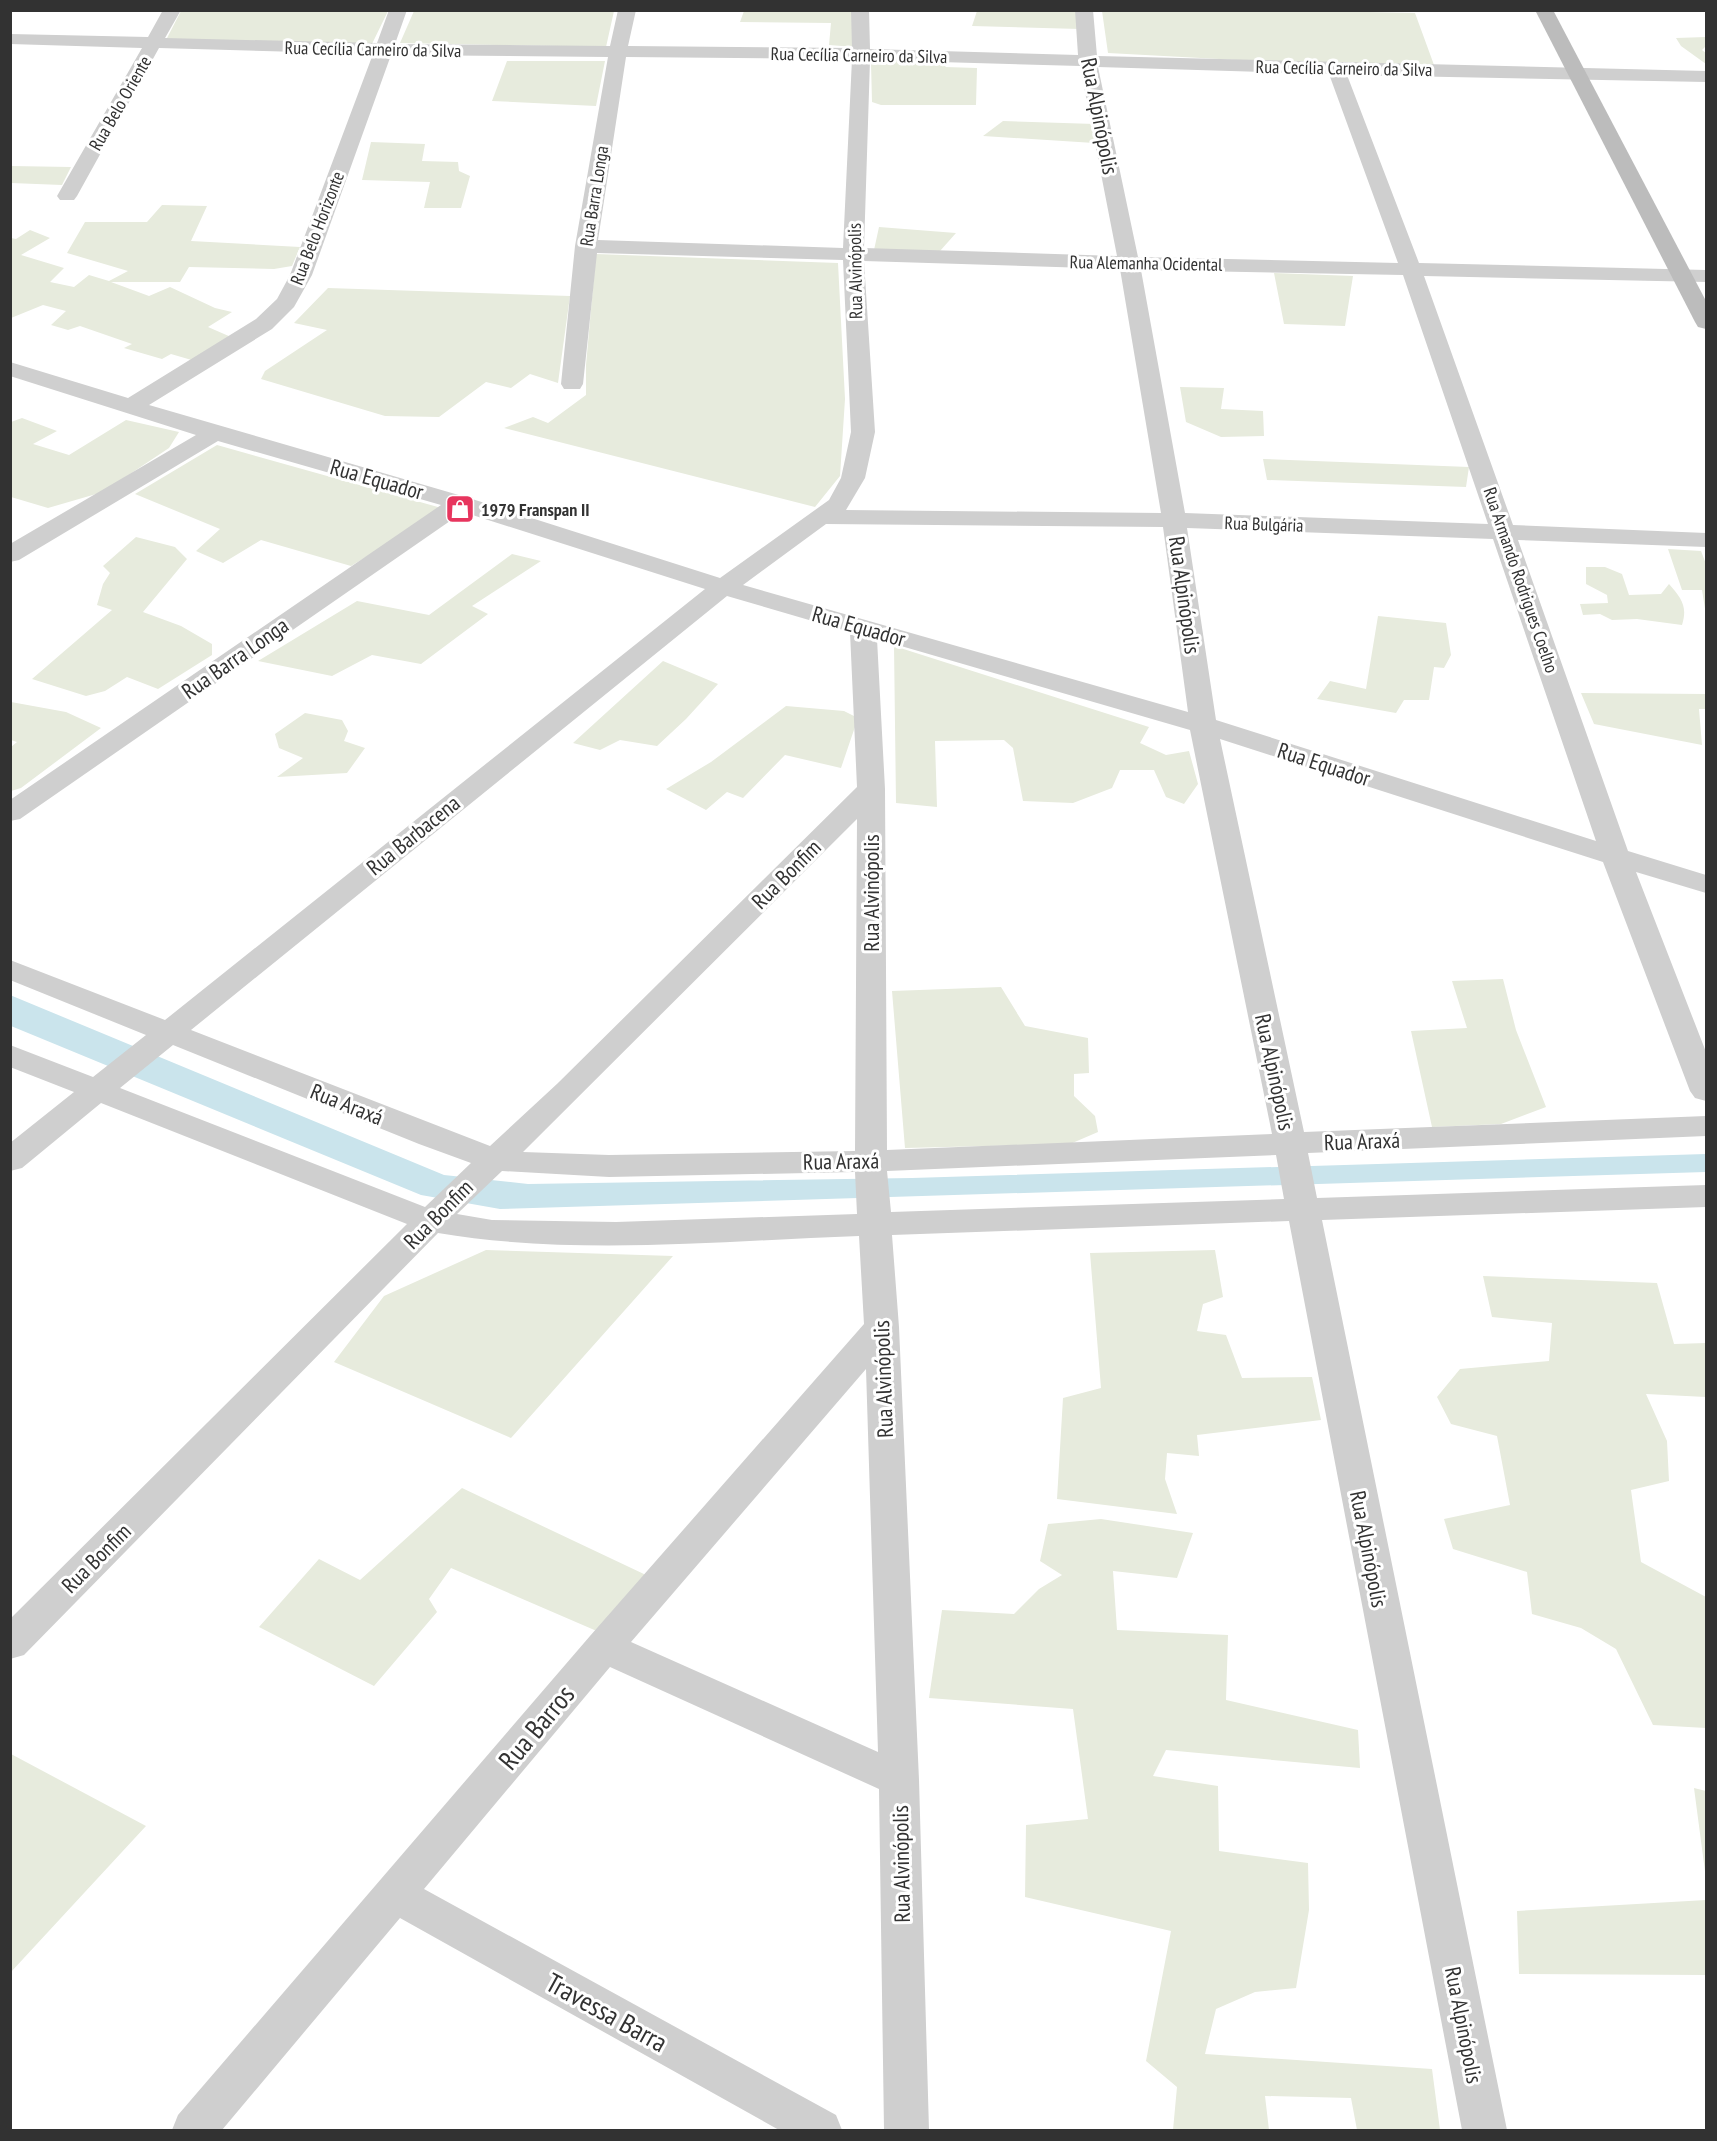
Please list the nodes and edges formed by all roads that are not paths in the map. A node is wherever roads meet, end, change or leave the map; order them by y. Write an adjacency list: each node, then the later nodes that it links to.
1 (172, 10): 8 (street, Rua Belo Oriente)
2 (398, 10): 9 (street, Rua Belo Horizonte)
3 (627, 10): 10 (street, Rua Barra Longa)
4 (860, 10): 11 (street, Rua Alvinópolis)
5 (1084, 10): 12 (street, Rua Alpinópolis)
6 (1544, 10): 14 (main road)
7 (10, 39): 8 (street, Rua Cecília Carneiro da Silva)
8 (153, 45): 9 (street, Rua Cecília Carneiro da Silva); 16 (street, Rua Belo Oriente)
9 (382, 49): 10 (street, Rua Cecília Carneiro da Silva); 26 (street, Rua Belo Horizonte)
10 (617, 52): 11 (street, Rua Cecília Carneiro da Silva); 17 (street, Rua Barra Longa)
11 (861, 54): 12 (street, Rua Cecília Carneiro da Silva); 18 (street, Rua Alvinópolis)
12 (1088, 61): 13 (street, Rua Cecília Carneiro da Silva); 19 (street, Rua Alpinópolis)
13 (1336, 69): 14 (street, Rua Cecília Carneiro da Silva); 20 (street, Rua Armando Rodrigues Coelho)
14 (1574, 72): 15 (street, Rua Cecília Carneiro da Silva); 21 (main road)
15 (1707, 76)
16 (67, 196)
17 (585, 246): 18 (street, Rua Alemanha Ocidental); 25 (street, Rua Barra Longa)
18 (853, 255): 19 (street, Rua Alemanha Ocidental); 29 (street, Rua Alvinópolis)
19 (1129, 263): 20 (street, Rua Alemanha Ocidental); 30 (street, Rua Alpinópolis)
20 (1411, 269): 21 (street, Rua Alemanha Ocidental); 31 (street, Rua Armando Rodrigues Coelho)
21 (1681, 276): 22 (street, Rua Alemanha Ocidental); 23 (main road)
22 (1707, 276)
23 (1707, 322)
24 (10, 369): 26 (street, Rua Equador)
25 (572, 384)
26 (131, 406): 27 (street, Rua Equador)
27 (215, 433): 28 (street, Rua Equador); 33 (street)
28 (460, 503): 34 (street, Rua Equador); 38 (street, Rua Barra Longa)
29 (821, 517): 30 (street, Rua Bulgária); 34 (street, Rua Barbacena)
30 (1174, 520): 31 (street, Rua Bulgária); 36 (street, Rua Alpinópolis)
31 (1504, 533): 32 (street, Rua Bulgária); 39 (street, Rua Armando Rodrigues Coelho)
32 (1707, 540)
33 (10, 555)
34 (723, 587): 35 (street, Rua Equador); 42 (street, Rua Barbacena)
35 (863, 627): 36 (street, Rua Equador); 37 (street, Rua Alvinópolis)
36 (1203, 725): 39 (street, Rua Equador); 47 (street, Rua Alpinópolis)
37 (871, 789): 49 (street, Rua Bonfim); 50 (street, Rua Alvinópolis)
38 (10, 813)
39 (1616, 857): 40 (street, Rua Equador); 45 (street, Rua Armando Rodrigues Coelho)
40 (1707, 884)
41 (10, 969): 42 (street, Rua Araxá)
42 (160, 1038): 44 (street, Rua Barbacena); 49 (street, Rua Araxá)
43 (10, 1055): 44 (street)
44 (101, 1085): 48 (street, Rua Barbacena); 53 (street)
45 (1707, 1091)
46 (1707, 1126): 47 (street, Rua Araxá)
47 (1291, 1152): 50 (street, Rua Araxá); 52 (street, Rua Alpinópolis)
48 (10, 1160)
49 (490, 1165): 50 (street, Rua Araxá); 53 (street, Rua Bonfim)
50 (871, 1165): 54 (street, Rua Alvinópolis)
51 (1707, 1196): 52 (street)
52 (1300, 1204): 54 (street); 63 (street, Rua Alpinópolis)
53 (436, 1216): 54 (street); 56 (street, Rua Bonfim)
54 (874, 1216): 55 (street, Rua Alvinópolis)
55 (882, 1327): 57 (street, Rua Barros); 58 (street, Rua Alvinópolis)
56 (10, 1644)
57 (604, 1647): 58 (street); 59 (street, Rua Barros)
58 (899, 1780): 62 (street, Rua Alvinópolis)
59 (394, 1894): 60 (street, Rua Barros); 61 (street, Travessa Barra)
60 (194, 2130)
61 (820, 2130)
62 (907, 2130)
63 (1485, 2130)

